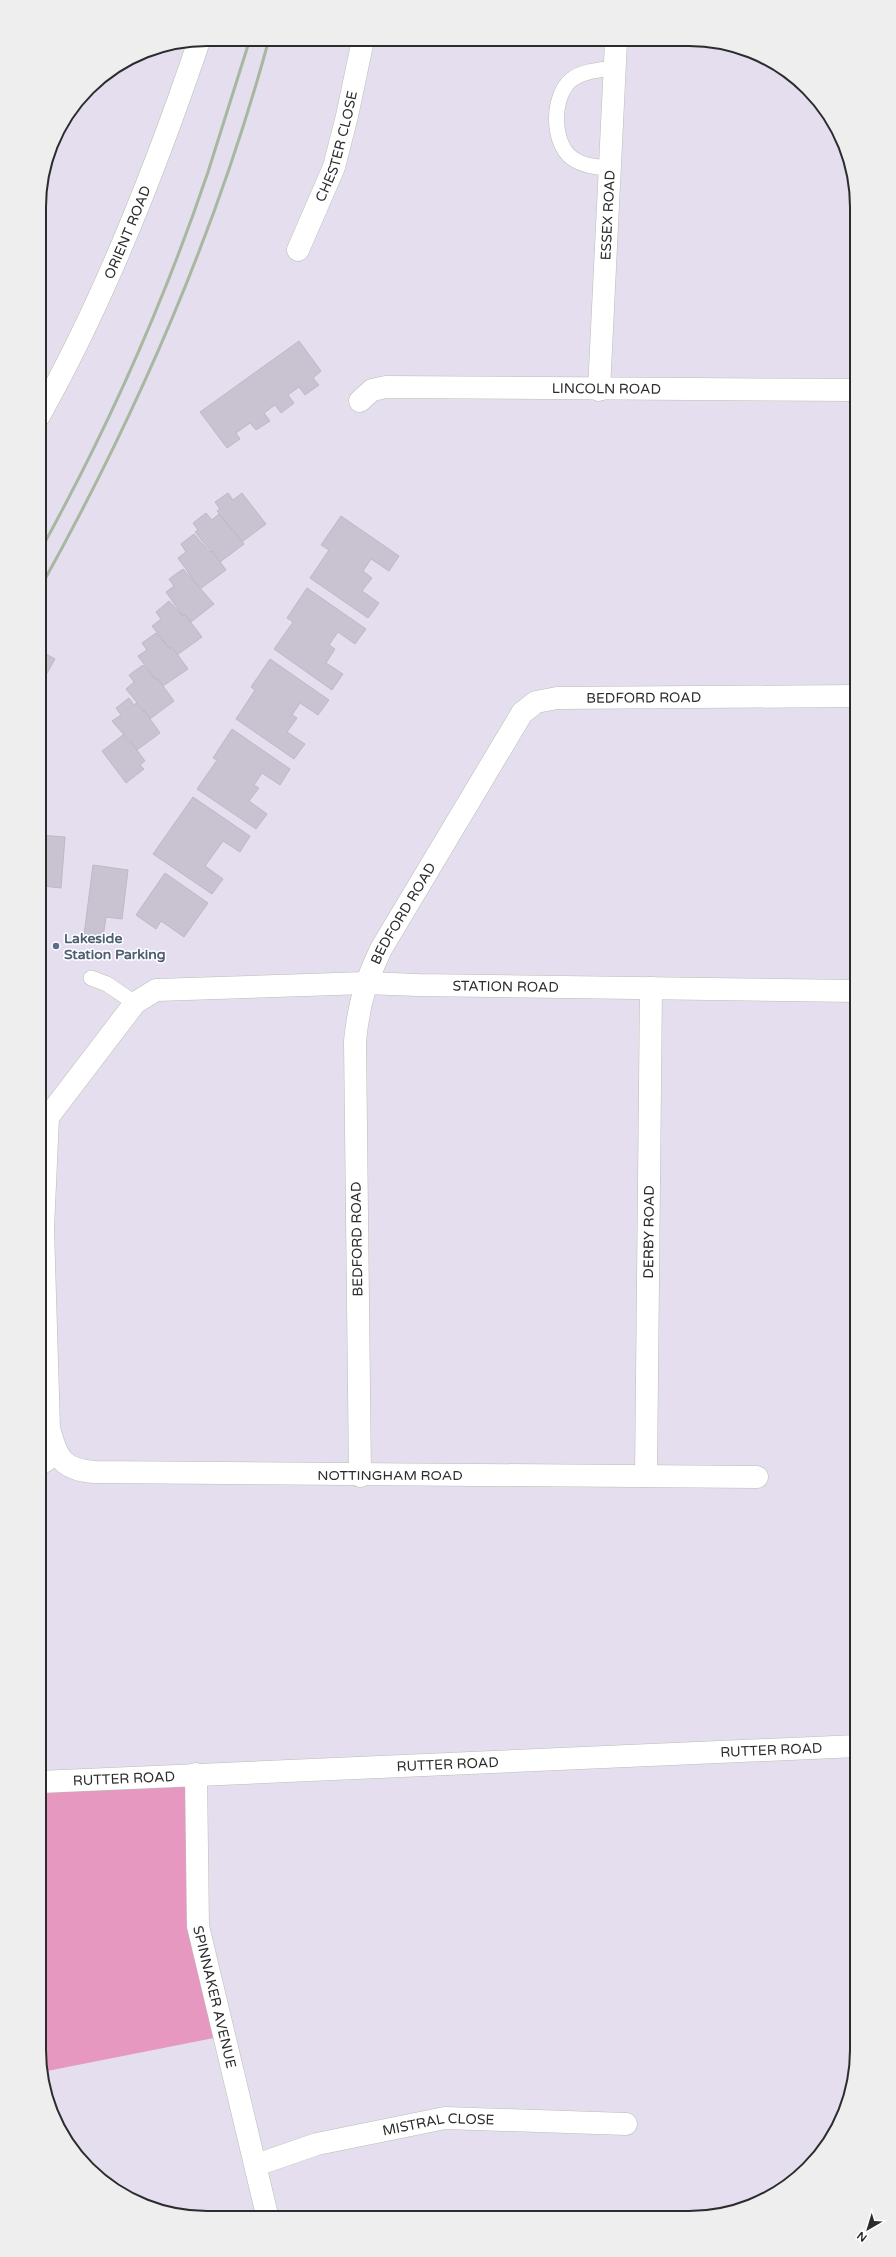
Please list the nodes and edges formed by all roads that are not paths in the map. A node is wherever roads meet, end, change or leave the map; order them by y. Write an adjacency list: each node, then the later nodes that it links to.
1 (196, 46): 9 (street, ORIENT ROAD)
2 (362, 46): 6 (street, CHESTER CLOSE)
3 (616, 46): 4 (street, ESSEX ROAD)
4 (614, 68): 5 (street, ESSEX ROAD); 5 (lane)
5 (610, 168): 7 (street, ESSEX ROAD)
6 (298, 250)
7 (599, 390): 8 (street, LINCOLN ROAD); 10 (street, LINCOLN ROAD)
8 (850, 390)
9 (46, 392)
10 (360, 401)
11 (850, 696): 13 (street, BEDFORD ROAD)
12 (92, 978): 16 (lane)
13 (365, 983): 14 (street, STATION ROAD); 16 (street, STATION ROAD); 21 (street, BEDFORD ROAD)
14 (651, 988): 15 (street, STATION ROAD); 22 (street, DERBY ROAD)
15 (850, 991)
16 (134, 1003): 17 (street, NOTTINGHAM ROAD)
17 (46, 1162)
18 (46, 1358): 19 (street, NOTTINGHAM ROAD)
19 (60, 1456): 20 (lane); 21 (street, NOTTINGHAM ROAD)
20 (46, 1465)
21 (360, 1476): 22 (street, NOTTINGHAM ROAD)
22 (646, 1476): 23 (street, NOTTINGHAM ROAD)
23 (757, 1478)
24 (850, 1746): 25 (street, RUTTER ROAD)
25 (196, 1774): 26 (street, RUTTER ROAD); 28 (street, SPINNAKER AVENUE)
26 (46, 1782)
27 (626, 2124): 28 (street, MISTRAL CLOSE)
28 (256, 2165): 29 (street, SPINNAKER AVENUE)
29 (266, 2211)

